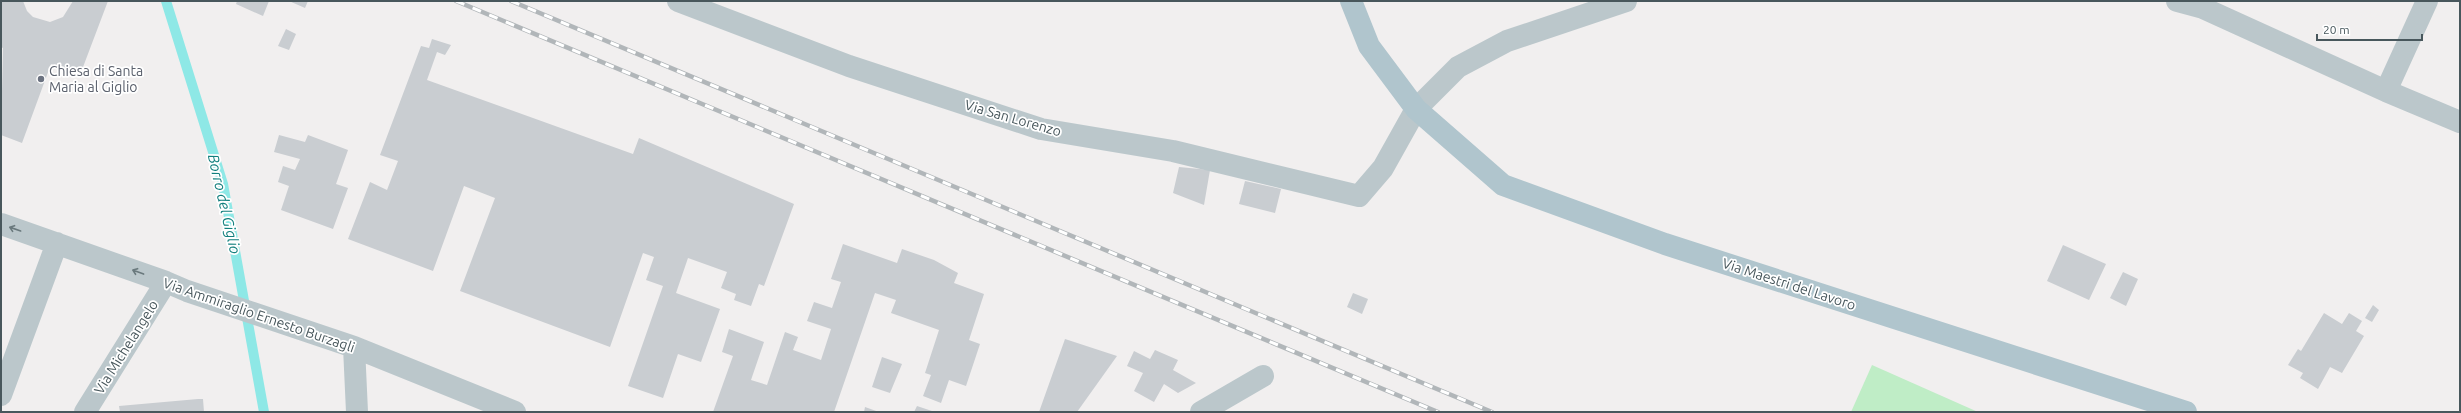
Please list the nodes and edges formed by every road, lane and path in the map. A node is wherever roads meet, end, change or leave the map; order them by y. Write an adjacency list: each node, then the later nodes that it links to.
1 (678, 1): 7 (street, Via San Lorenzo)
2 (1351, 1): 7 (main road, Via Maestri del Lavoro)
3 (1626, 1): 7 (street)
4 (2178, 1): 6 (street)
5 (2427, 1): 6 (street)
6 (2386, 91): 8 (street)
7 (1416, 109): 19 (main road, Via Maestri del Lavoro)
8 (2460, 122)
9 (1, 224): 10 (street, Via Ammiraglio Ernesto Burzagli, one-way to 9)
10 (57, 243): 11 (street, Via Ammiraglio Ernesto Burzagli, one-way to 10); 14 (street)
11 (166, 282): 12 (street, Via Ammiraglio Ernesto Burzagli); 15 (street, Via Michelangelo)
12 (354, 347): 16 (street); 17 (street, Via Ammiraglio Ernesto Burzagli)
13 (1263, 376): 18 (street)
14 (1, 395)
15 (85, 412)
16 (357, 412)
17 (515, 412)
18 (1201, 412)
19 (2186, 412)

